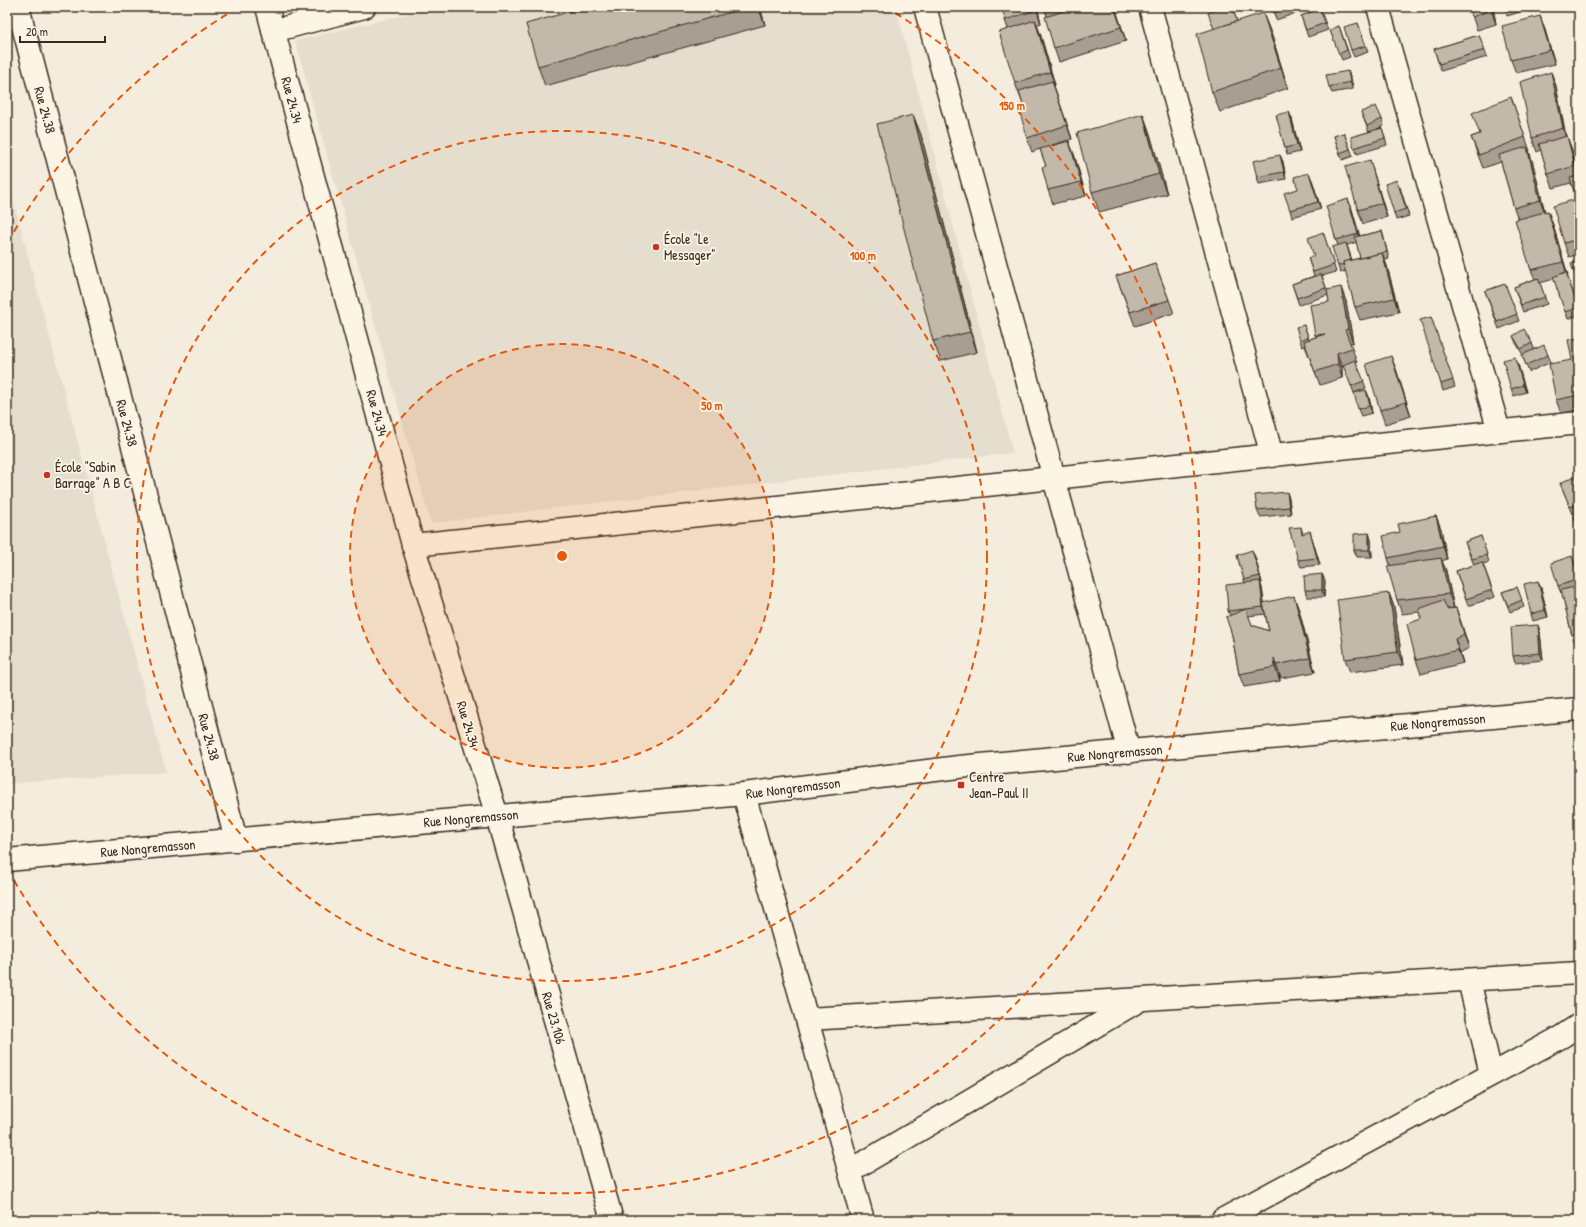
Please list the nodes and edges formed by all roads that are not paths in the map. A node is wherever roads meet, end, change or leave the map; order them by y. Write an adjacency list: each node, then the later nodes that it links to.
1 (18, 7): 17 (street, Rue 24.38)
2 (266, 7): 7 (street, Rue 24.34)
3 (364, 7): 7 (street)
4 (925, 7): 11 (street)
5 (1150, 7): 10 (street)
6 (1378, 7): 9 (street)
7 (273, 31): 12 (street, Rue 24.34)
8 (1579, 423): 9 (street)
9 (1499, 431): 10 (street)
10 (1272, 456): 11 (street)
11 (1054, 479): 12 (street); 14 (street)
12 (412, 545): 16 (street, Rue 24.34)
13 (1579, 709): 14 (street, Rue Nongremasson)
14 (1129, 752): 15 (street, Rue Nongremasson)
15 (744, 794): 16 (street, Rue Nongremasson); 22 (street)
16 (497, 816): 17 (street, Rue Nongremasson); 26 (street, Rue 23.106)
17 (236, 840): 18 (street, Rue Nongremasson)
18 (7, 860)
19 (1579, 973): 20 (street)
20 (1469, 980): 21 (street); 24 (street)
21 (1141, 999): 22 (street); 25 (street)
22 (808, 1019): 25 (street)
23 (1579, 1025): 24 (street)
24 (1491, 1074): 28 (street)
25 (850, 1171): 27 (street)
26 (612, 1220)
27 (864, 1220)
28 (1222, 1220)

